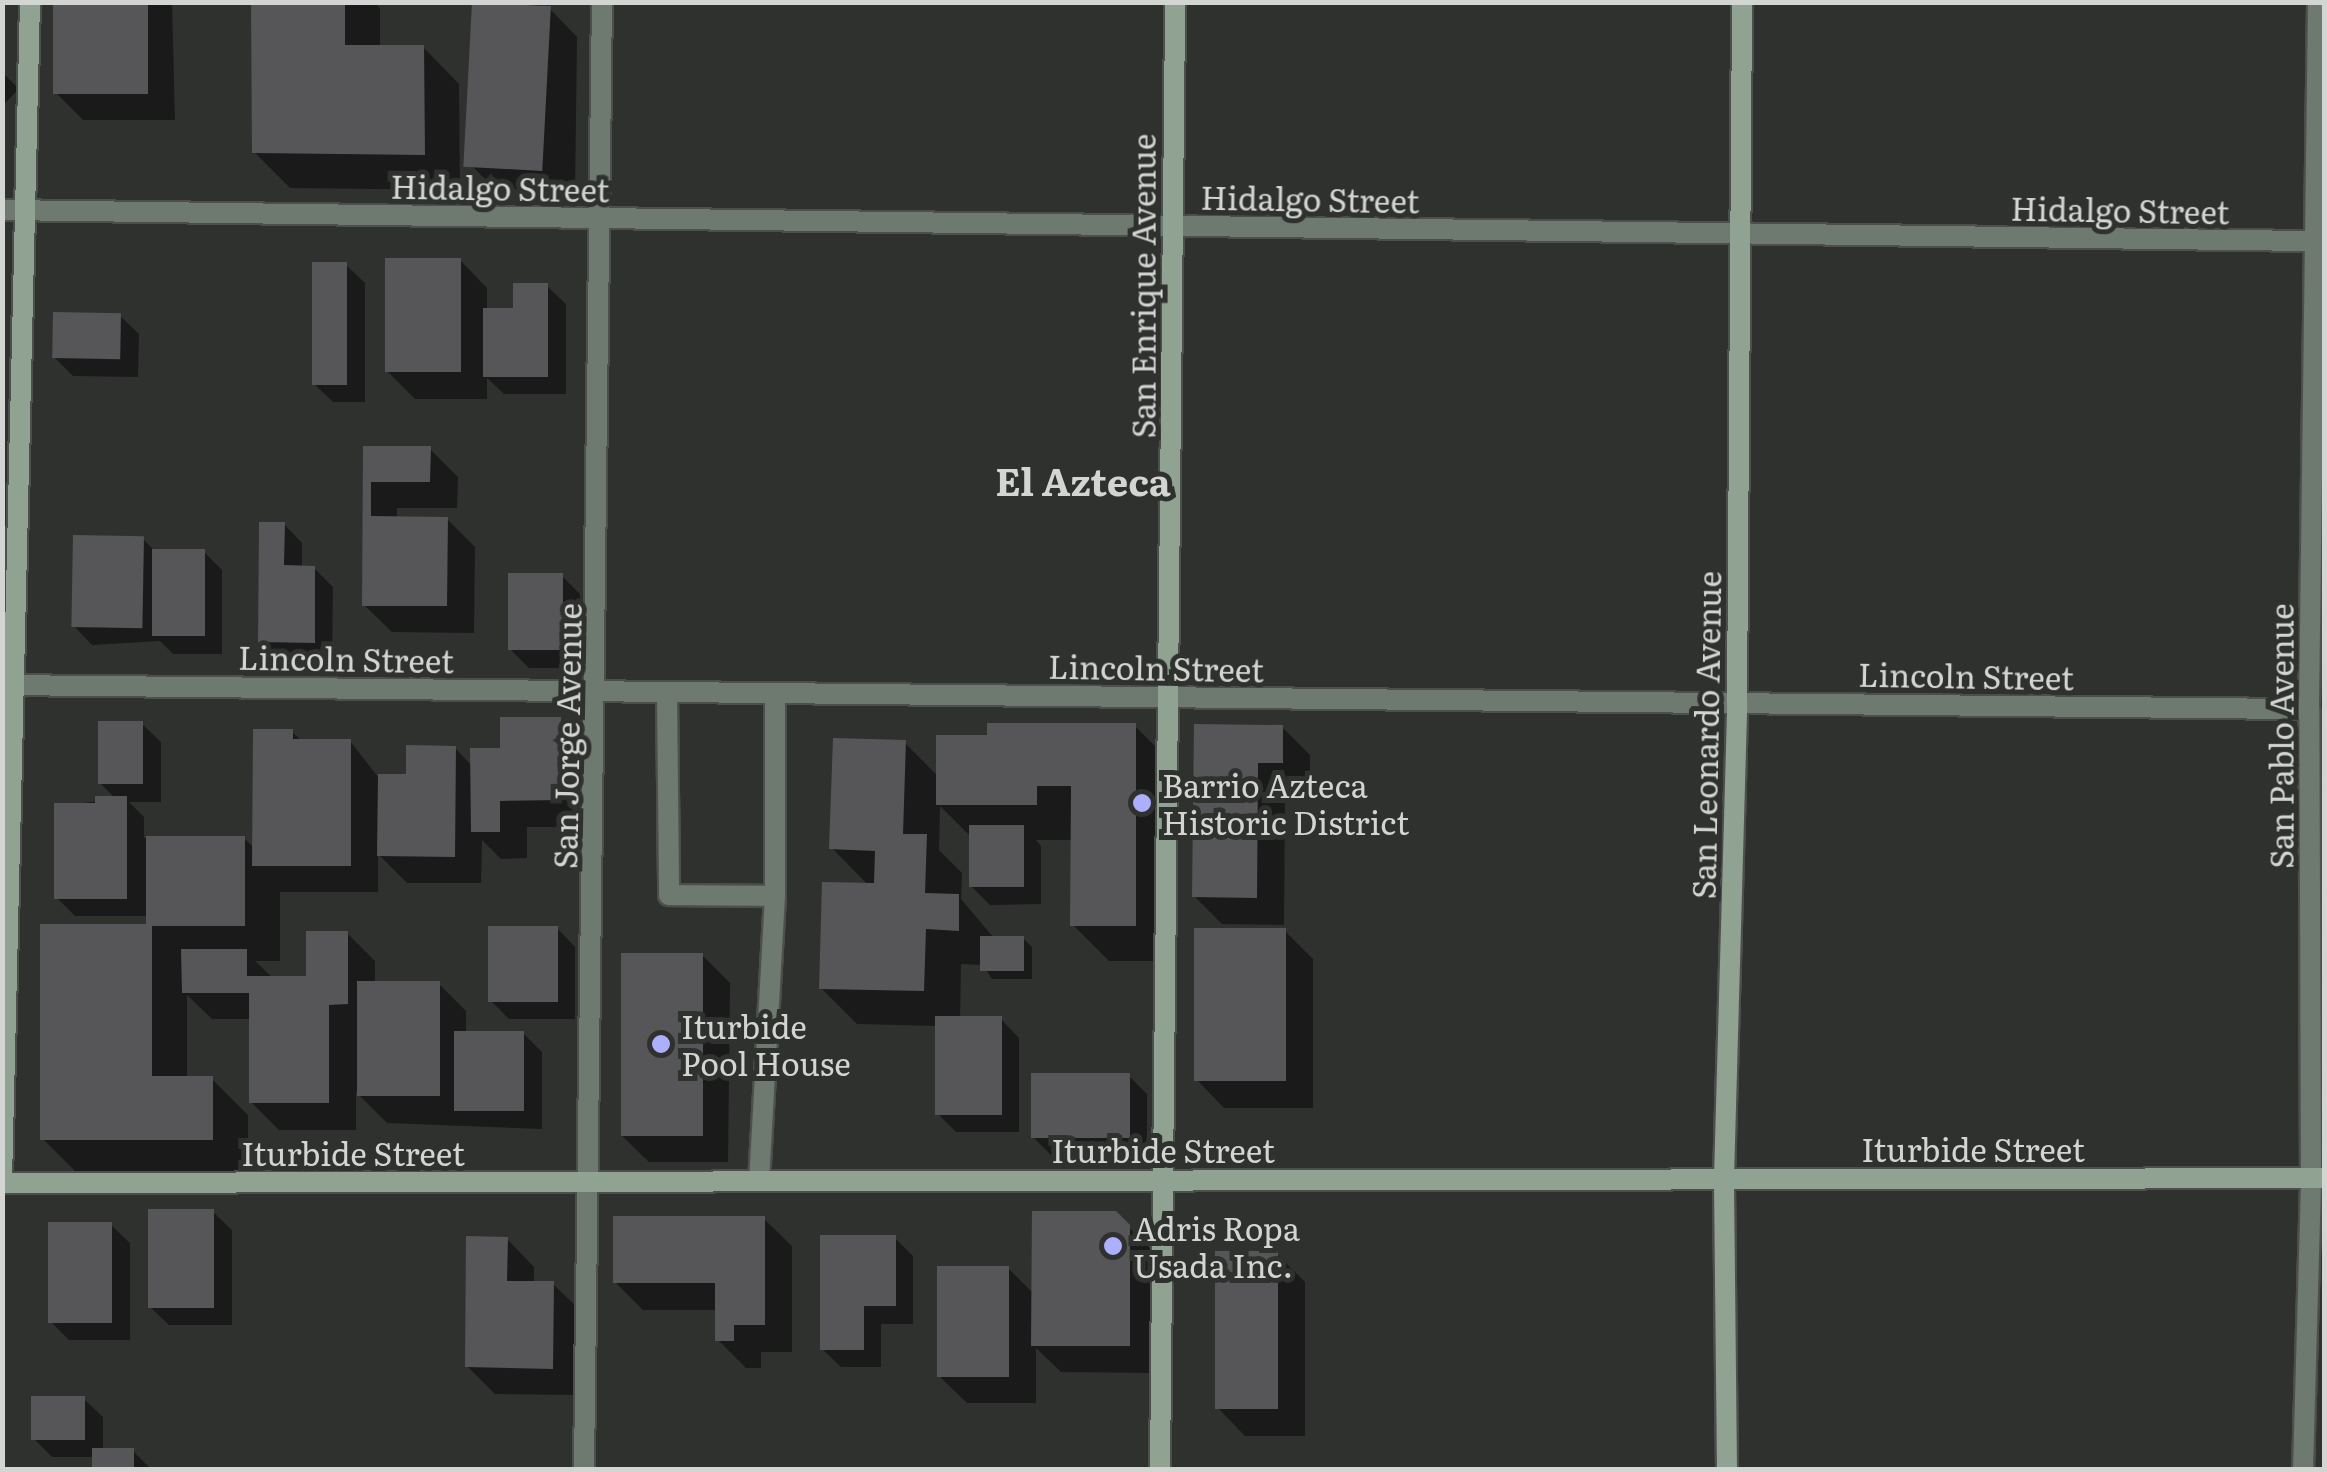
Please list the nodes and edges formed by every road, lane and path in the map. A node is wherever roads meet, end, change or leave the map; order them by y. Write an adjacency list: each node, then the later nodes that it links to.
1 (30, 2): 7 (street)
2 (602, 2): 8 (street, San Jorge Avenue)
3 (1175, 2): 9 (street, San Enrique Avenue)
4 (1742, 2): 10 (street, San Leonardo Avenue)
5 (2318, 2): 11 (street, San Pablo Avenue)
6 (2, 210): 7 (street, Hidalgo Street)
7 (30, 211): 8 (street, Hidalgo Street); 12 (street)
8 (602, 218): 9 (street, Hidalgo Street); 13 (street, San Jorge Avenue)
9 (1172, 226): 10 (street, Hidalgo Street); 16 (street, San Enrique Avenue)
10 (1740, 234): 11 (street, Hidalgo Street); 17 (street, San Leonardo Avenue)
11 (2317, 241): 18 (street, San Pablo Avenue)
12 (9, 685): 13 (street, Lincoln Street); 25 (street)
13 (596, 691): 14 (street, Lincoln Street); 24 (street, San Jorge Avenue)
14 (667, 692): 15 (street, Lincoln Street); 19 (street)
15 (775, 693): 16 (street, Lincoln Street); 19 (street)
16 (1169, 697): 17 (street, Lincoln Street); 22 (street, San Enrique Avenue)
17 (1738, 703): 18 (street, Lincoln Street); 20 (street, San Leonardo Avenue)
18 (2308, 709): 21 (street, San Pablo Avenue)
19 (775, 896): 23 (street)
20 (1724, 1178): 21 (street, Iturbide Street); 22 (street, Iturbide Street); 28 (street, San Leonardo Avenue)
21 (2318, 1178): 29 (street, San Pablo Avenue)
22 (1166, 1179): 23 (street, Iturbide Street); 27 (street, San Enrique Avenue)
23 (760, 1180): 24 (street, Iturbide Street)
24 (592, 1181): 25 (street, Iturbide Street); 26 (street, San Jorge Avenue)
25 (2, 1182)
26 (584, 1470)
27 (1160, 1470)
28 (1727, 1470)
29 (2303, 1470)

